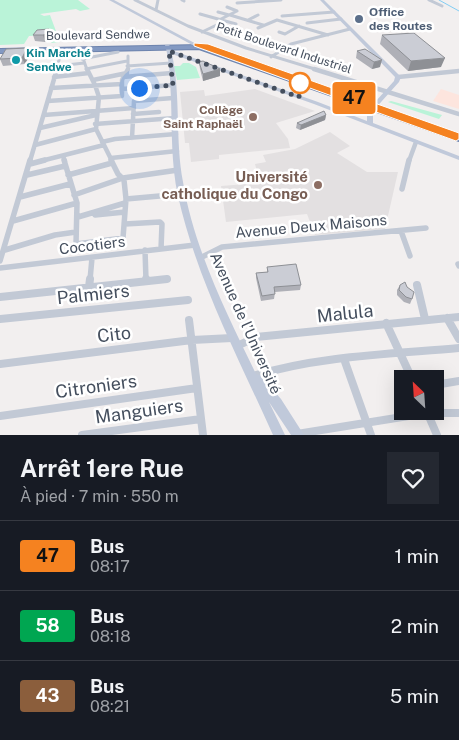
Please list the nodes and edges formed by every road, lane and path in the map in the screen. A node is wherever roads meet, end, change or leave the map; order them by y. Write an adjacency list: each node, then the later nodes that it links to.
1 (111, 0): 31 (main road)
2 (117, 0): 33 (main road)
3 (135, 0): 11 (street, Petit Boulevard Industriel)
4 (158, 0): 11 (street)
5 (281, 0): 8 (street)
6 (322, 0): 13 (main road)
7 (429, 0): 9 (street)
8 (237, 4)
9 (442, 6)
10 (227, 7): 15 (street)
11 (156, 10): 28 (street, Petit Boulevard Industriel)
12 (218, 12): 15 (street)
13 (334, 12): 17 (street); 18 (main road)
14 (200, 14): 19 (street)
15 (230, 15): 19 (street); 20 (street)
16 (258, 15): 20 (street)
17 (282, 16)
18 (341, 19): 22 (street); 27 (main road)
19 (219, 20): 21 (street)
20 (248, 20): 24 (street)
21 (225, 21): 23 (street); 28 (street)
22 (307, 23)
23 (236, 24)
24 (263, 25): 25 (street); 26 (street)
25 (299, 26): 29 (street); 30 (street)
26 (258, 28)
27 (350, 29): 30 (street); 48 (main road)
28 (202, 32): 38 (street, Petit Boulevard Industriel)
29 (278, 32)
30 (328, 35): 38 (street)
31 (184, 37): 32 (highway); 33 (main road)
32 (181, 46): 33 (highway, Boulevard Sendwe); 34 (highway, Boulevard Sendwe)
33 (201, 46): 58 (highway, Boulevard Sendwe)
34 (168, 48): 35 (highway, Boulevard Sendwe); 36 (highway, Boulevard Sendwe); 41 (main road, Avenue de l’Université); 67 (main road)
35 (0, 50): 37 (highway, Boulevard Sendwe)
36 (118, 50): 39 (highway, Boulevard Sendwe); 39 (street); 40 (street)
37 (61, 53): 39 (highway, Boulevard Sendwe); 42 (street)
38 (271, 56): 54 (street, Petit Boulevard Industriel)
39 (82, 57): 42 (street); 43 (street)
40 (126, 61): 41 (street); 43 (street); 46 (street)
41 (171, 63): 45 (main road, Avenue de l’Université)
42 (58, 66): 47 (street)
43 (88, 71): 47 (street); 49 (street)
44 (459, 71): 48 (street)
45 (172, 73): 46 (street); 50 (main road, Avenue de l’Université)
46 (125, 75): 49 (street); 52 (street)
47 (54, 77): 53 (street)
48 (398, 77): 54 (main road)
49 (92, 80): 51 (street)
50 (173, 85): 52 (street); 56 (main road, Avenue de l’Université)
51 (95, 86): 52 (street); 53 (street); 55 (street)
52 (122, 86): 55 (street)
53 (51, 88): 57 (street)
54 (388, 92): 58 (main road); 63 (street, Petit Boulevard Industriel)
55 (99, 97): 57 (street); 61 (street)
56 (174, 98): 59 (street); 65 (main road, Avenue de l’Université)
57 (48, 101): 64 (street)
58 (373, 107): 67 (main road); 71 (highway); 73 (highway)
59 (134, 108): 61 (street); 62 (street)
60 (159, 112): 62 (street)
61 (97, 113): 64 (street); 68 (street); 69 (street)
62 (133, 114): 66 (street)
63 (459, 114)
64 (44, 115): 69 (street)
65 (175, 118): 66 (street); 70 (main road, Avenue de l’Université)
66 (133, 122): 68 (street); 72 (street)
67 (370, 124): 74 (main road)
68 (96, 127): 75 (street); 76 (street)
69 (40, 128): 76 (street)
70 (176, 134): 72 (street); 77 (main road, Avenue de l’Université)
71 (459, 135)
72 (132, 138): 75 (street)
73 (459, 139)
74 (416, 142): 79 (main road); 88 (street)
75 (103, 144): 78 (street); 80 (street)
76 (35, 145): 81 (street)
77 (177, 152): 80 (street); 83 (main road, Avenue de l’Université)
78 (63, 156): 81 (street); 82 (street)
79 (459, 158)
80 (112, 160): 85 (street); 86 (street)
81 (30, 164): 84 (street)
82 (65, 166): 84 (street); 85 (street)
83 (178, 170): 86 (street); 89 (main road, Avenue de l’Université)
84 (27, 175): 91 (street)
85 (68, 175): 87 (street)
86 (123, 178): 90 (street); 92 (street)
87 (70, 184): 90 (street); 91 (street)
88 (402, 189)
89 (182, 194): 92 (street); 101 (main road, Avenue de l’Université)
90 (74, 195): 93 (street)
91 (20, 197): 96 (street)
92 (126, 201): 94 (street); 95 (street)
93 (77, 203): 95 (street); 96 (street)
94 (125, 212): 95 (street); 97 (street)
95 (78, 217): 100 (street)
96 (13, 222): 103 (street)
97 (125, 224): 100 (street); 102 (street)
98 (426, 228): 99 (street, Avenue Deux Maisons)
99 (401, 231): 105 (street); 107 (street, Avenue Deux Maisons)
100 (76, 232): 103 (street)
101 (191, 246): 102 (street, Cocotiers); 107 (main road, Avenue de l’Université)
102 (161, 249): 104 (street, Cocotiers)
103 (4, 250): 108 (street)
104 (146, 250): 106 (street, Cocotiers); 111 (street)
105 (410, 256)
106 (92, 258): 109 (street, Cocotiers); 113 (street)
107 (200, 258): 122 (main road, Avenue de l’Université)
108 (0, 261)
109 (0, 268)
110 (167, 279): 111 (street)
111 (146, 281): 113 (street)
112 (416, 285): 119 (street)
113 (89, 287): 114 (street)
114 (0, 297)
115 (188, 300): 118 (street, Palmiers)
116 (459, 317): 117 (street, Malula)
117 (447, 318): 119 (street, Malula); 123 (street)
118 (0, 319)
119 (425, 319): 121 (street, Malula)
120 (189, 320): 124 (street)
121 (386, 323): 125 (street, Malula); 127 (street)
122 (232, 338): 124 (street, Cito); 125 (main road, Avenue de l’Université)
123 (459, 339)
124 (192, 340): 129 (street, Cito); 134 (street)
125 (237, 346): 131 (main road, Avenue de l’Université)
126 (459, 348): 127 (street)
127 (400, 354): 128 (street); 130 (street)
128 (344, 359): 131 (street); 141 (street)
129 (0, 364)
130 (408, 370)
131 (253, 376): 142 (main road); 145 (main road, Avenue de l’Université)
132 (459, 381): 133 (street)
133 (444, 384)
134 (197, 388): 137 (street, Citroniers); 139 (street)
135 (444, 413): 136 (street)
136 (459, 413)
137 (0, 416)
138 (394, 418): 141 (street)
139 (201, 419): 143 (street, Manguiers); 144 (street)
140 (430, 420): 147 (street)
141 (368, 423): 142 (street); 146 (street)
142 (298, 434)
143 (82, 435)
144 (203, 435)
145 (279, 435)
146 (371, 435)
147 (437, 435)

